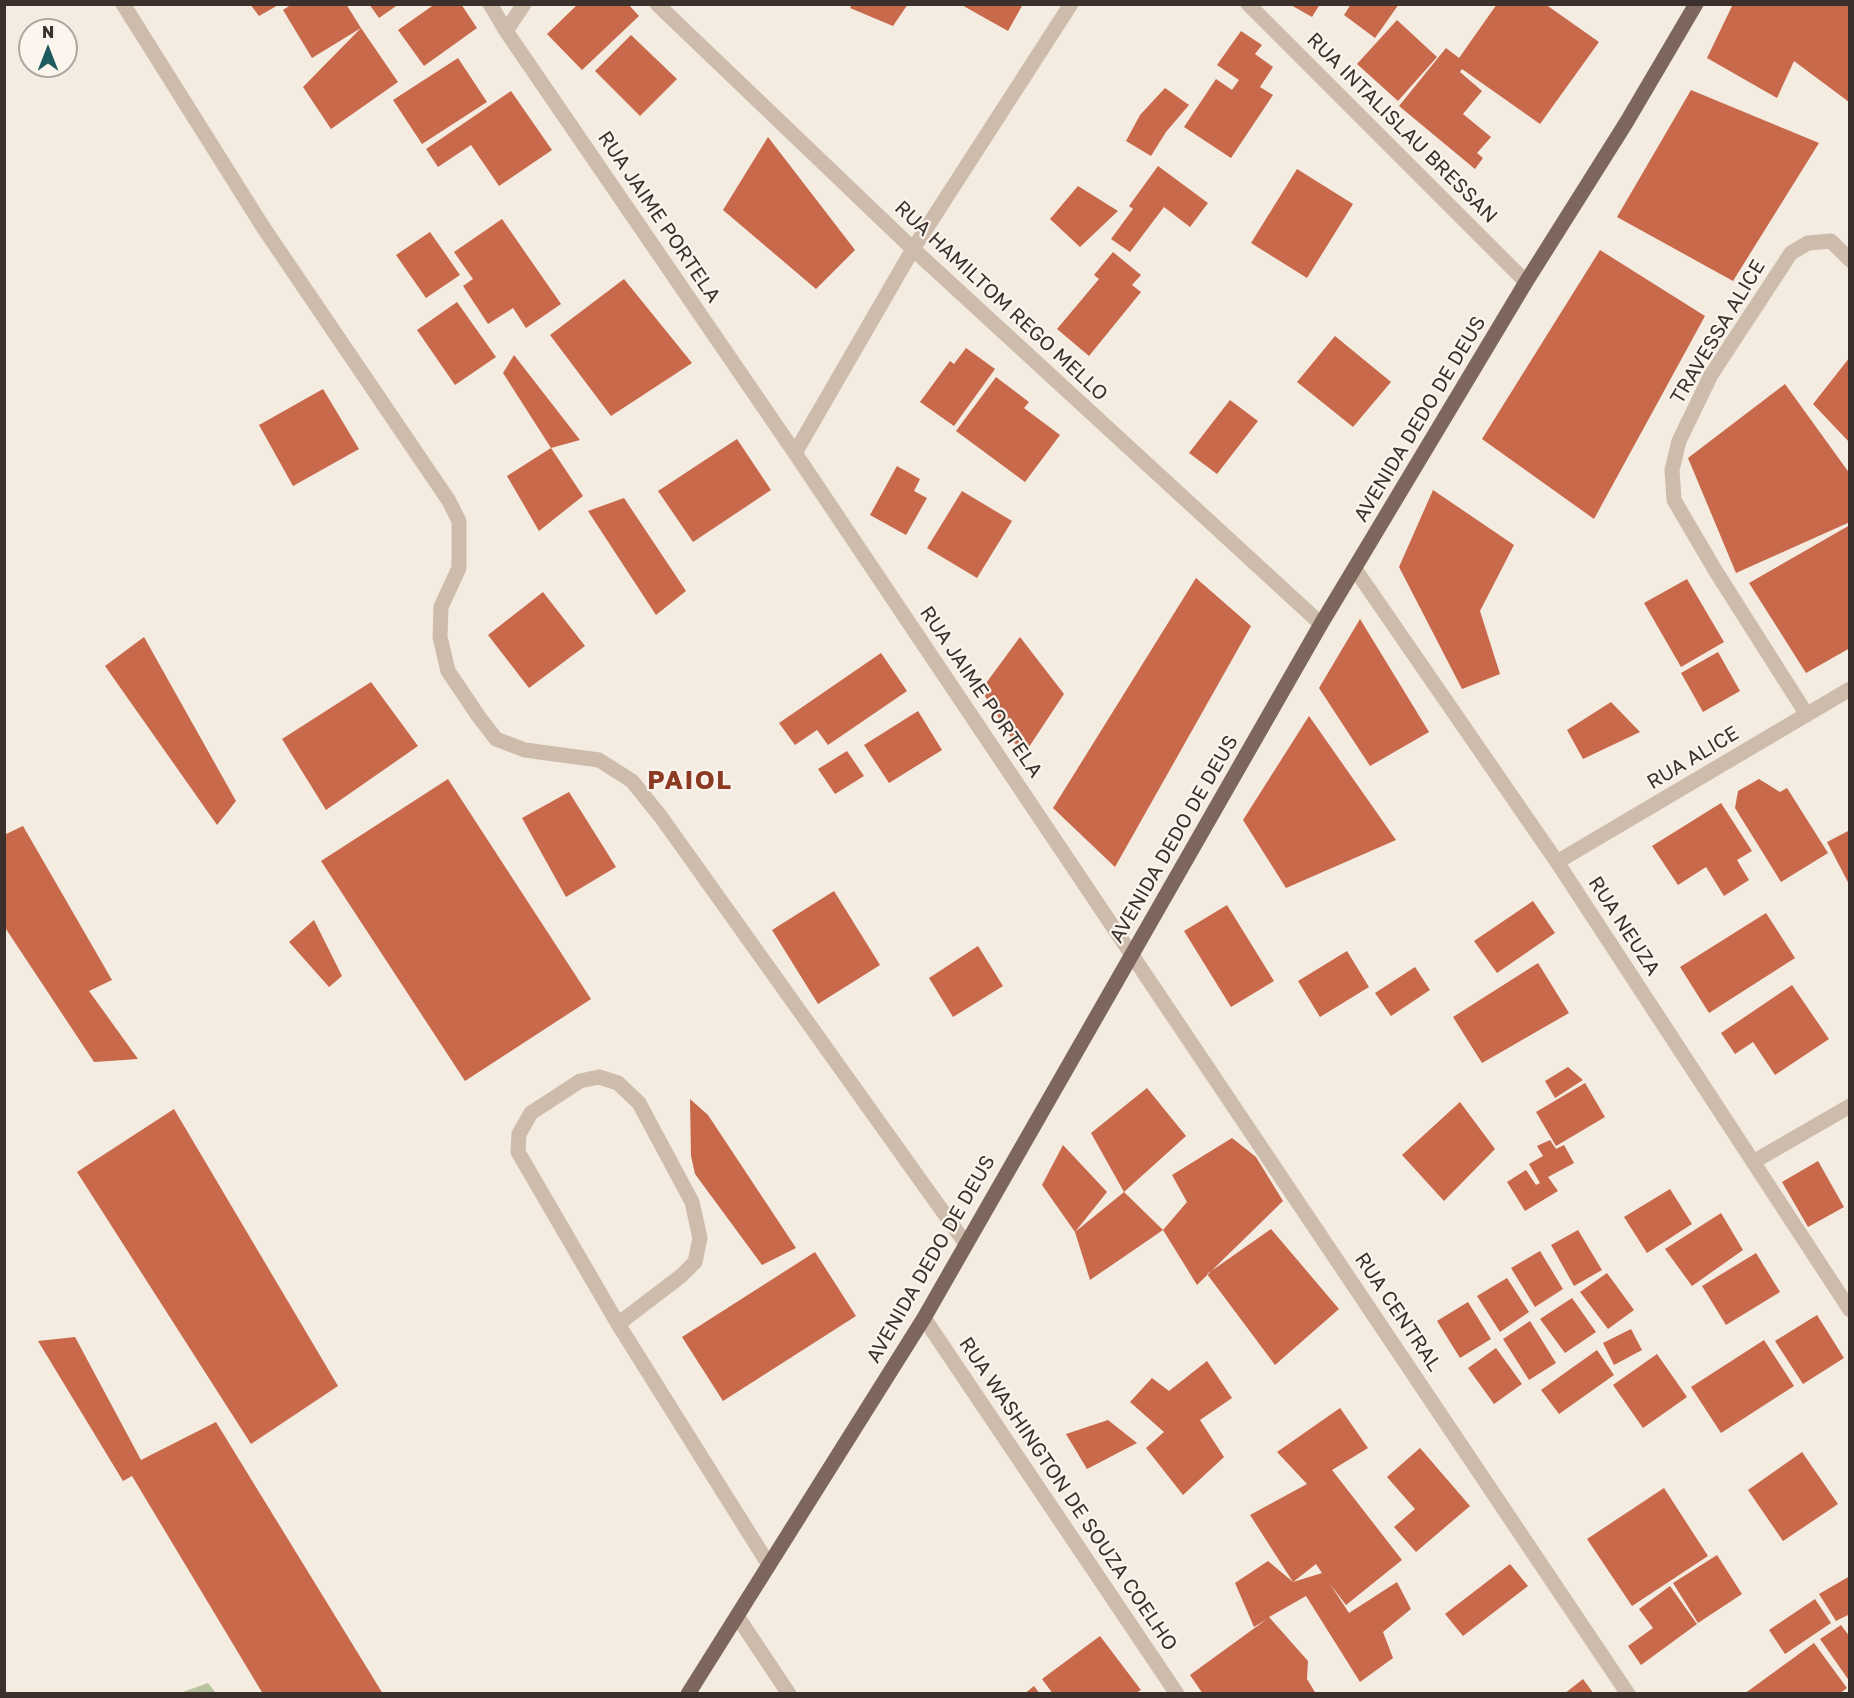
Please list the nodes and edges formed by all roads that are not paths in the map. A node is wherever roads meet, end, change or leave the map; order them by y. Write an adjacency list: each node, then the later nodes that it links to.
1 (123, 4): 21 (street)
2 (490, 4): 8 (street, RUA JAIME PORTELA)
3 (524, 4): 8 (street)
4 (657, 4): 9 (street, RUA HAMILTOM REGO MELLO)
5 (1071, 4): 9 (street)
6 (1248, 4): 11 (street, RUA INTALISLAU BRESSAN)
7 (1696, 4): 11 (main road, AVENIDA DEDO DE DEUS)
8 (506, 31): 12 (street, RUA JAIME PORTELA)
9 (913, 249): 12 (street); 14 (street, RUA HAMILTOM REGO MELLO)
10 (1850, 260): 16 (street, TRAVESSA ALICE)
11 (1526, 282): 13 (main road, AVENIDA DEDO DE DEUS)
12 (795, 453): 18 (street, RUA JAIME PORTELA)
13 (1355, 569): 14 (main road, AVENIDA DEDO DE DEUS); 17 (street, RUA NEUZA)
14 (1321, 624): 18 (main road, AVENIDA DEDO DE DEUS)
15 (1850, 689): 16 (street, RUA ALICE)
16 (1807, 715): 17 (street, RUA ALICE)
17 (1557, 862): 20 (street, RUA NEUZA)
18 (1132, 954): 21 (main road, AVENIDA DEDO DE DEUS); 30 (street, RUA CENTRAL)
19 (1850, 1106): 20 (street)
20 (1753, 1162): 22 (street, RUA NEUZA)
21 (966, 1244): 23 (main road, AVENIDA DEDO DE DEUS)
22 (1850, 1311)
23 (924, 1318): 25 (main road, AVENIDA DEDO DE DEUS); 29 (street, RUA WASHINGTON DE SOUZA COELHO)
24 (618, 1324): 24 (street); 25 (street)
25 (769, 1565): 26 (main road, AVENIDA DEDO DE DEUS)
26 (737, 1616): 27 (main road, AVENIDA DEDO DE DEUS); 28 (street)
27 (688, 1694)
28 (789, 1694)
29 (1177, 1694)
30 (1628, 1694)

